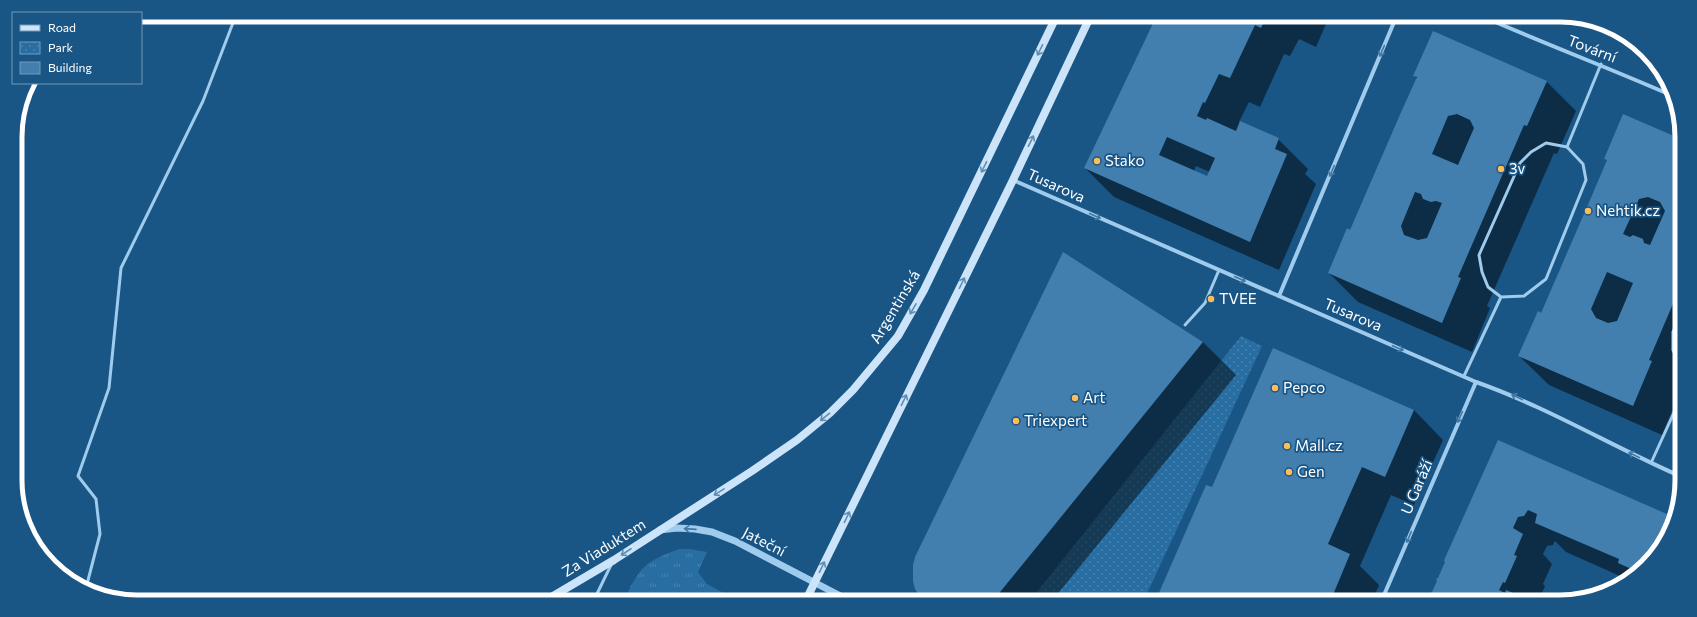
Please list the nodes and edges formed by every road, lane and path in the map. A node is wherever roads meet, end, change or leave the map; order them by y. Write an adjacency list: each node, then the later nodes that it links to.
1 (233, 22): 24 (lane)
2 (1054, 22): 21 (main road, Argentinská, one-way to 21)
3 (1088, 22): 9 (main road, one-way to 3)
4 (1394, 22): 11 (street, one-way to 11)
5 (1495, 22): 6 (street, Tovární)
6 (1601, 64): 7 (street, Tovární); 8 (lane)
7 (1666, 92)
8 (1566, 147): 12 (lane); 12 (lane)
9 (1013, 180): 10 (street, Tusarova, one-way to 10); 23 (main road, one-way to 9)
10 (1219, 270): 11 (street, Tusarova, one-way to 11); 13 (lane)
11 (1279, 296): 16 (street, Tusarova, one-way to 16)
12 (1501, 297): 16 (lane)
13 (1185, 325)
14 (1675, 328): 15 (lane)
15 (1675, 354)
16 (1464, 376): 17 (street, Tusarova)
17 (1476, 382): 19 (street, Tusarova, one-way to 17); 29 (street, U Garáží, one-way to 29)
18 (1675, 411): 19 (lane)
19 (1650, 463): 20 (street, Tusarova)
20 (1675, 474)
21 (658, 530): 22 (main road, Za Viaduktem, one-way to 22); 23 (street, Jateční, one-way to 21)
22 (614, 560): 25 (main road, Za Viaduktem); 26 (lane)
23 (814, 583): 27 (main road); 28 (street, Jateční)
24 (87, 584)
25 (555, 595)
26 (596, 595)
27 (808, 595)
28 (838, 595)
29 (1384, 595)

